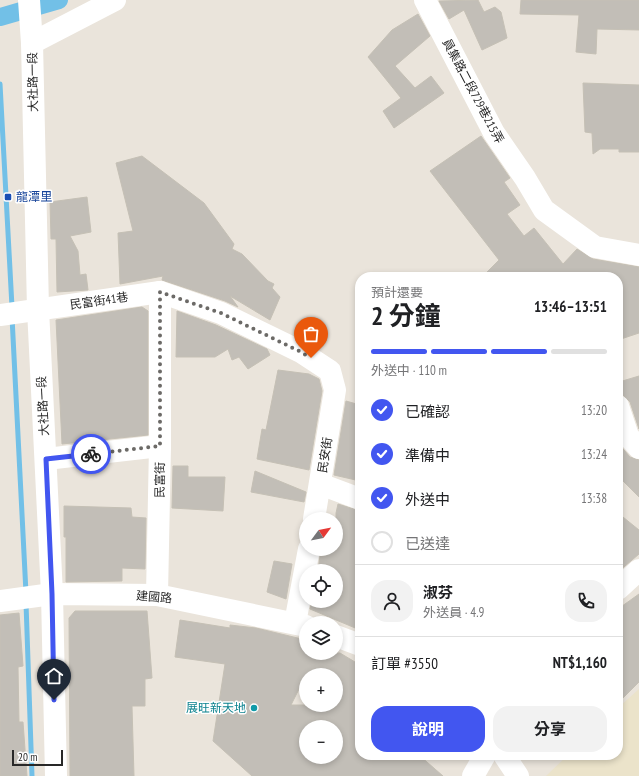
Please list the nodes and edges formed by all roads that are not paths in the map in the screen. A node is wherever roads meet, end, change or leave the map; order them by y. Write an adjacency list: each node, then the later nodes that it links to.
1 (29, 0): 4 (street, 大社路一段)
2 (115, 0): 4 (street)
3 (425, 0): 5 (street, 員集路二段729巷215弄)
4 (32, 39): 7 (street, 大社路一段)
5 (639, 255)
6 (160, 292): 7 (street, 民富街41巷); 10 (street, 民富街); 13 (street, 民安街)
7 (38, 310): 8 (street, 民富街41巷); 12 (street, 大社路一段)
8 (0, 315)
9 (623, 421): 11 (street)
10 (160, 446): 12 (street); 20 (street, 民富街)
11 (639, 448)
12 (46, 459): 19 (street, 大社路一段)
13 (320, 484): 14 (street); 15 (street, 民安街)
14 (355, 496)
15 (315, 512)
16 (308, 556): 22 (street)
17 (639, 570): 18 (street)
18 (623, 584)
19 (52, 594): 20 (street, 建國路); 21 (street, 建國路); 28 (street, 大社路一段)
20 (157, 596): 23 (street, 建國路)
21 (0, 600)
22 (302, 616)
23 (299, 625)
24 (343, 639): 25 (street)
25 (355, 643)
26 (482, 760): 29 (street)
27 (507, 760): 30 (street)
28 (56, 776)
29 (473, 776)
30 (518, 776)

